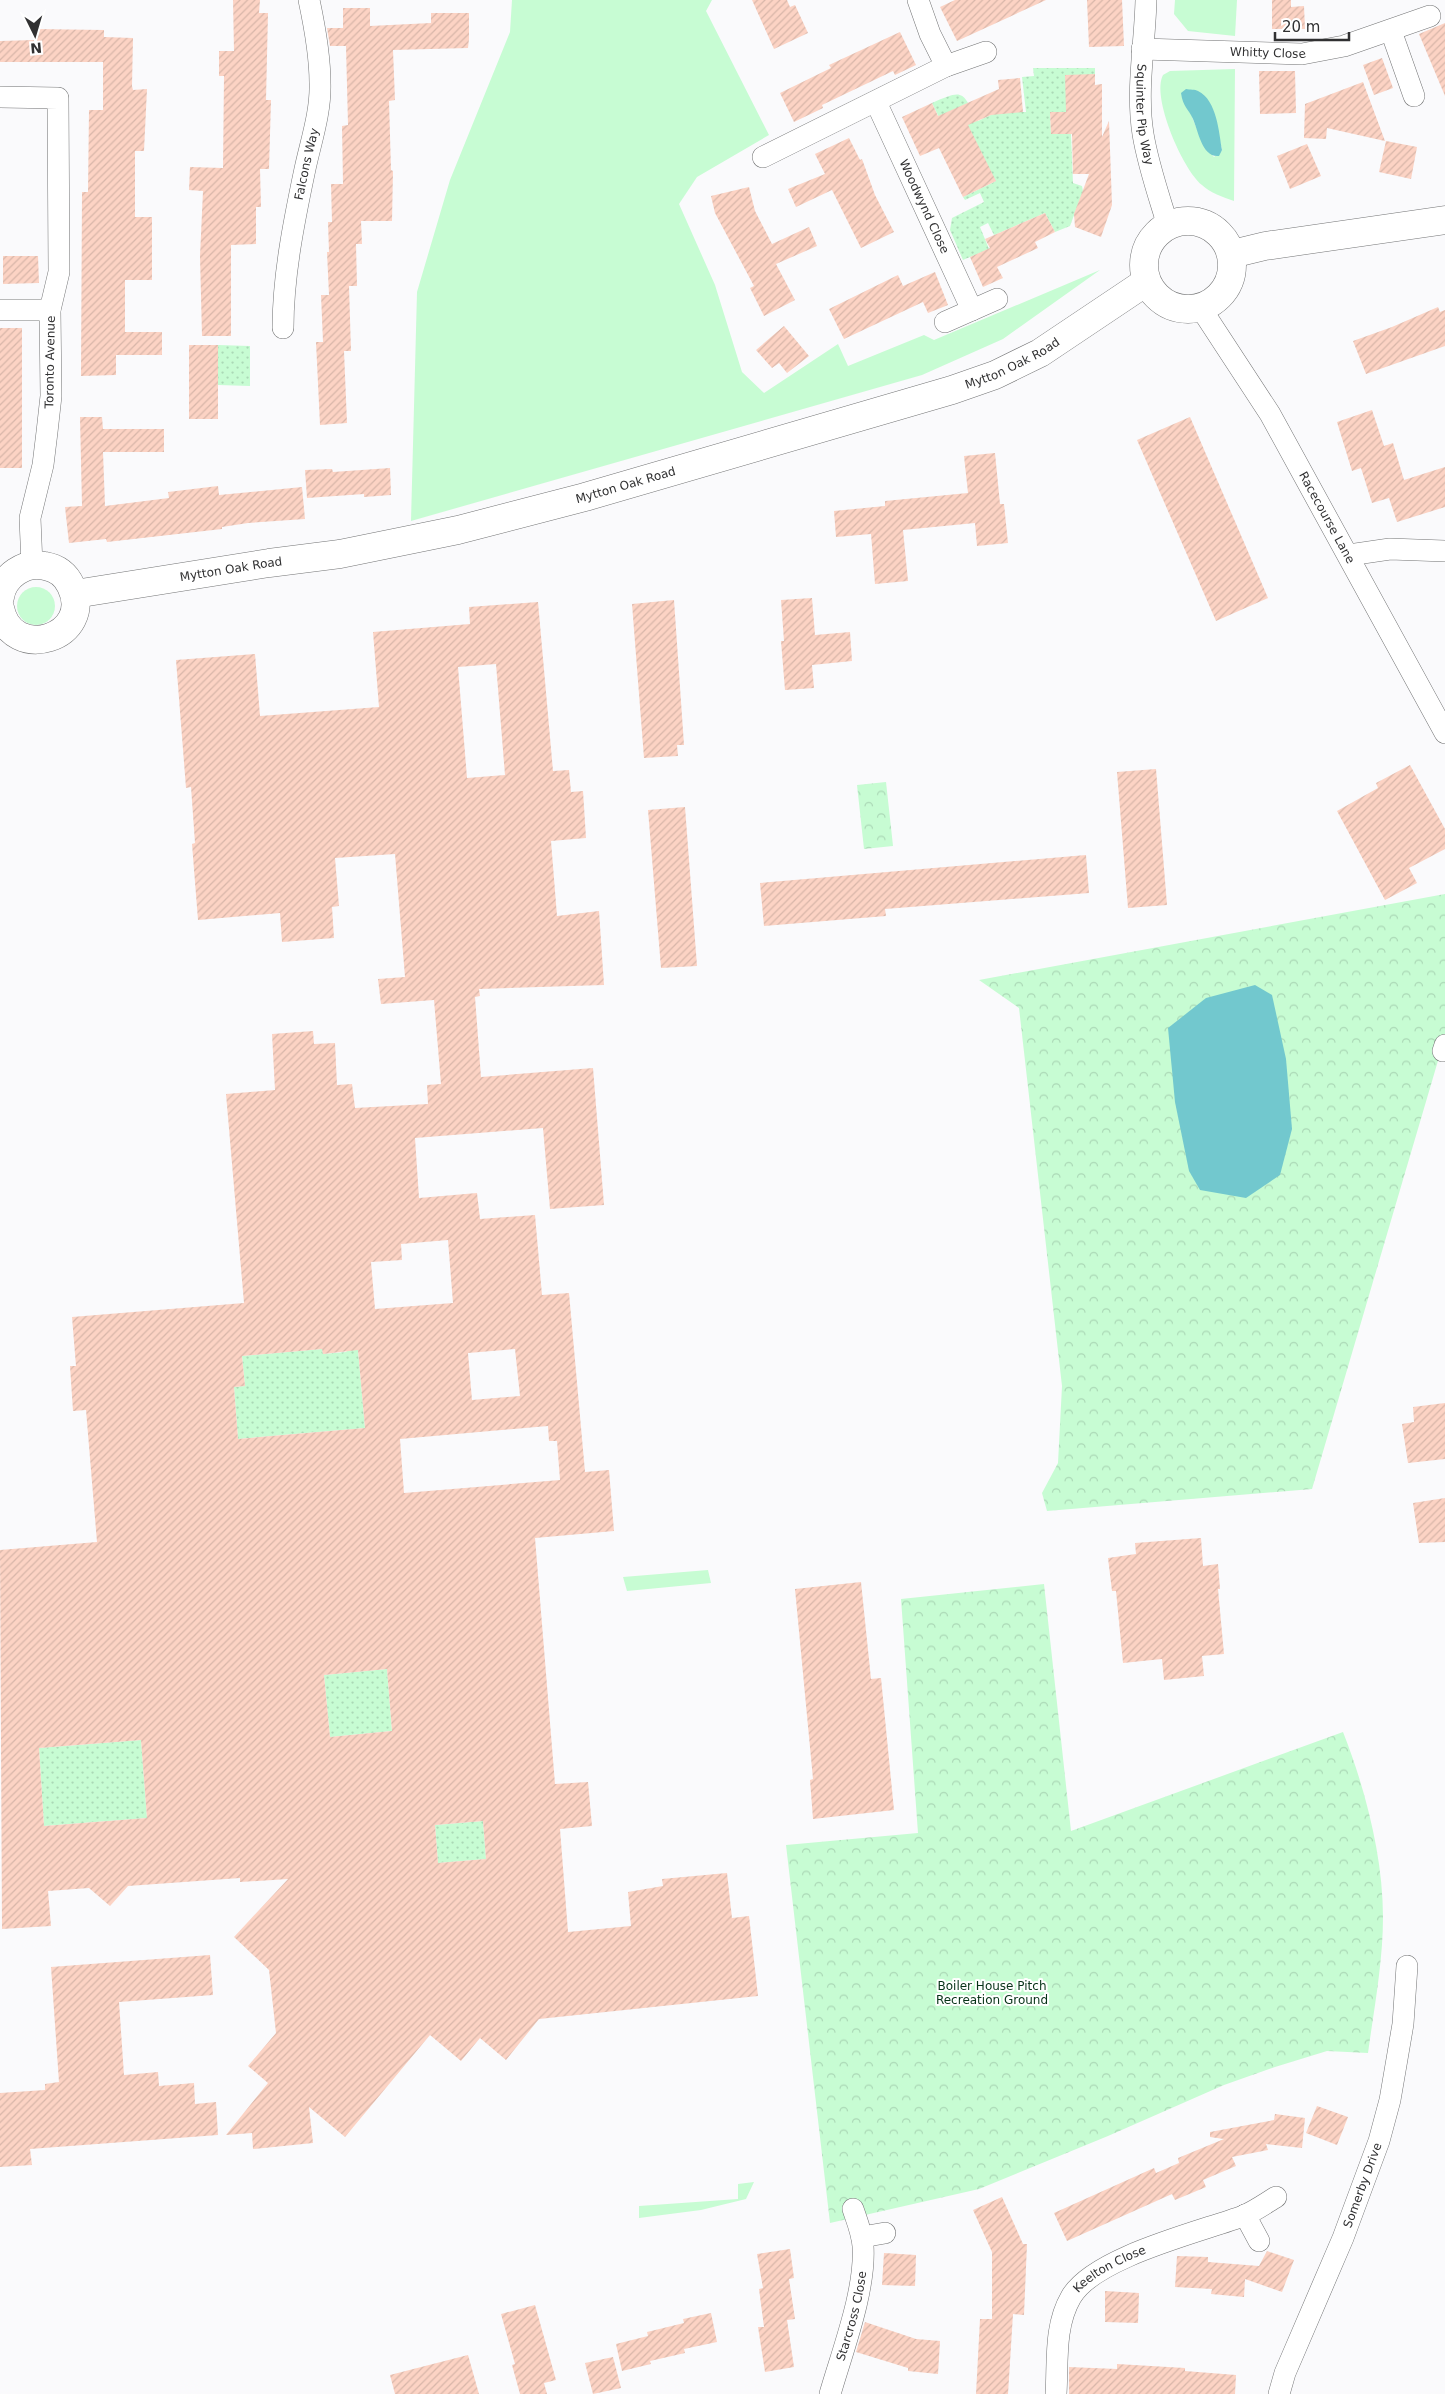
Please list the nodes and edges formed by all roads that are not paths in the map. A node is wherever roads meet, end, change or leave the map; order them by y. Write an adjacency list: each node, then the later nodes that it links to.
1 (310, 0): 23 (street, Falcons Way)
2 (918, 0): 8 (street)
3 (1146, 0): 6 (street, Squinter Pip Way)
4 (1430, 16): 5 (street, Whitty Close)
5 (1390, 31): 6 (street, Whitty Close); 9 (street)
6 (1142, 48): 14 (street, Squinter Pip Way)
7 (986, 52): 8 (street)
8 (946, 66): 11 (street)
9 (1414, 96)
10 (0, 97): 20 (street, Toronto Avenue)
11 (876, 102): 12 (street); 21 (street, Woodwynd Close)
12 (763, 157)
13 (1445, 220): 15 (main road)
14 (1168, 226): 15 (main road); 16 (main road)
15 (1232, 254): 18 (main road)
16 (1146, 282): 18 (main road); 27 (main road, Mytton Oak Road)
17 (997, 299): 21 (street)
18 (1200, 308): 25 (street, Racecourse Lane)
19 (0, 310): 20 (street)
20 (50, 310): 26 (street, Toronto Avenue)
21 (972, 310): 22 (street)
22 (945, 322)
23 (283, 328)
24 (1445, 551): 25 (street)
25 (1348, 555): 30 (street, Racecourse Lane)
26 (32, 565): 27 (main road); 28 (main road)
27 (75, 594): 29 (main road)
28 (0, 597)
29 (0, 608)
30 (1445, 732)
31 (1407, 1966): 40 (street, Somerby Drive)
32 (1276, 2197): 34 (street, Keelton Close)
33 (852, 2209): 36 (street, Starcross Close)
34 (1245, 2215): 37 (street); 39 (street, Keelton Close)
35 (885, 2233): 36 (street)
36 (862, 2237): 38 (street, Starcross Close)
37 (1259, 2241)
38 (830, 2394)
39 (1056, 2394)
40 (1279, 2394)

